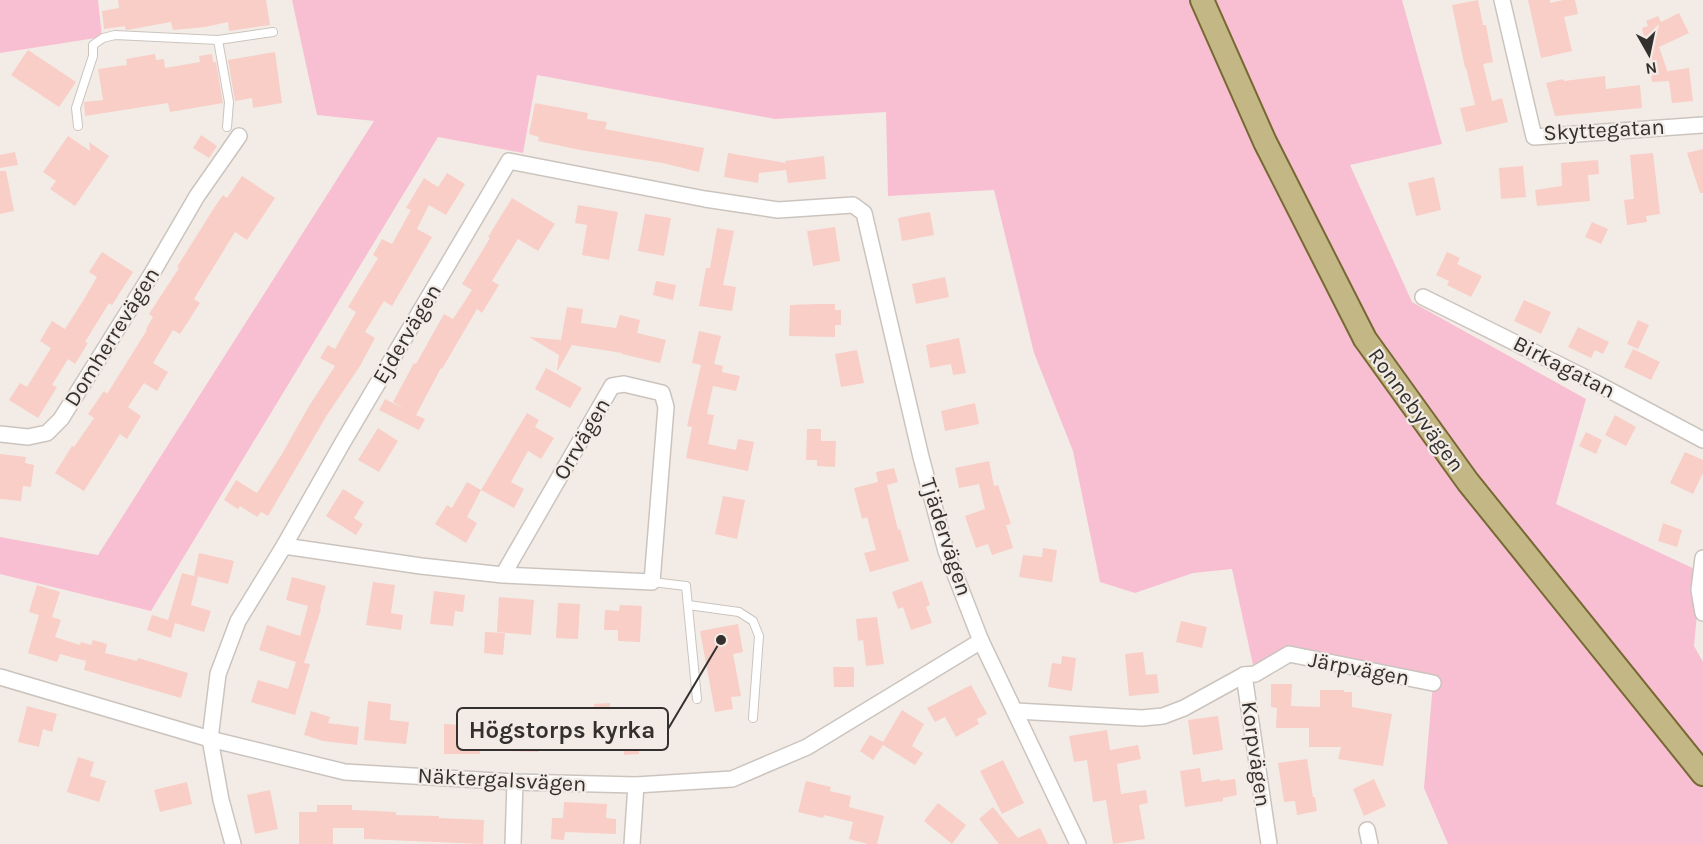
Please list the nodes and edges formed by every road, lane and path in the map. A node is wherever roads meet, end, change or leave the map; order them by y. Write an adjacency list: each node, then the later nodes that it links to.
1 (1202, 0): 26 (main road, Ronnebyvägen)
2 (1502, 0): 5 (street, Skyttegatan)
3 (273, 32): 4 (lane)
4 (218, 40): 6 (lane); 7 (lane)
5 (1703, 125)
6 (78, 126)
7 (233, 132): 10 (street, Domherrevägen)
8 (864, 213): 12 (street, Ejdervägen); 18 (street, Tjädervägen)
9 (1423, 297): 11 (street, Birkagatan)
10 (0, 434)
11 (1703, 440)
12 (284, 546): 14 (street); 25 (street, Ejdervägen)
13 (1703, 558): 17 (street)
14 (503, 575): 15 (street); 15 (street, Orrvägen)
15 (652, 582): 16 (lane)
16 (688, 605): 22 (lane); 24 (lane)
17 (1703, 613)
18 (981, 641): 23 (street, Tjädervägen); 28 (street, Näktergalsvägen)
19 (1250, 674): 21 (street, Järpvägen); 23 (street, Järpvägen); 33 (street, Korpvägen)
20 (0, 677): 25 (street, Näktergalsvägen)
21 (1433, 683)
22 (697, 699)
23 (1015, 711): 32 (street, Tjädervägen)
24 (753, 718)
25 (210, 739): 27 (street, Näktergalsvägen); 29 (street, Ejdervägen)
26 (1703, 774)
27 (515, 782): 28 (street, Näktergalsvägen); 30 (street)
28 (636, 785): 31 (street)
29 (233, 844)
30 (513, 844)
31 (632, 844)
32 (1078, 844)
33 (1269, 844)

